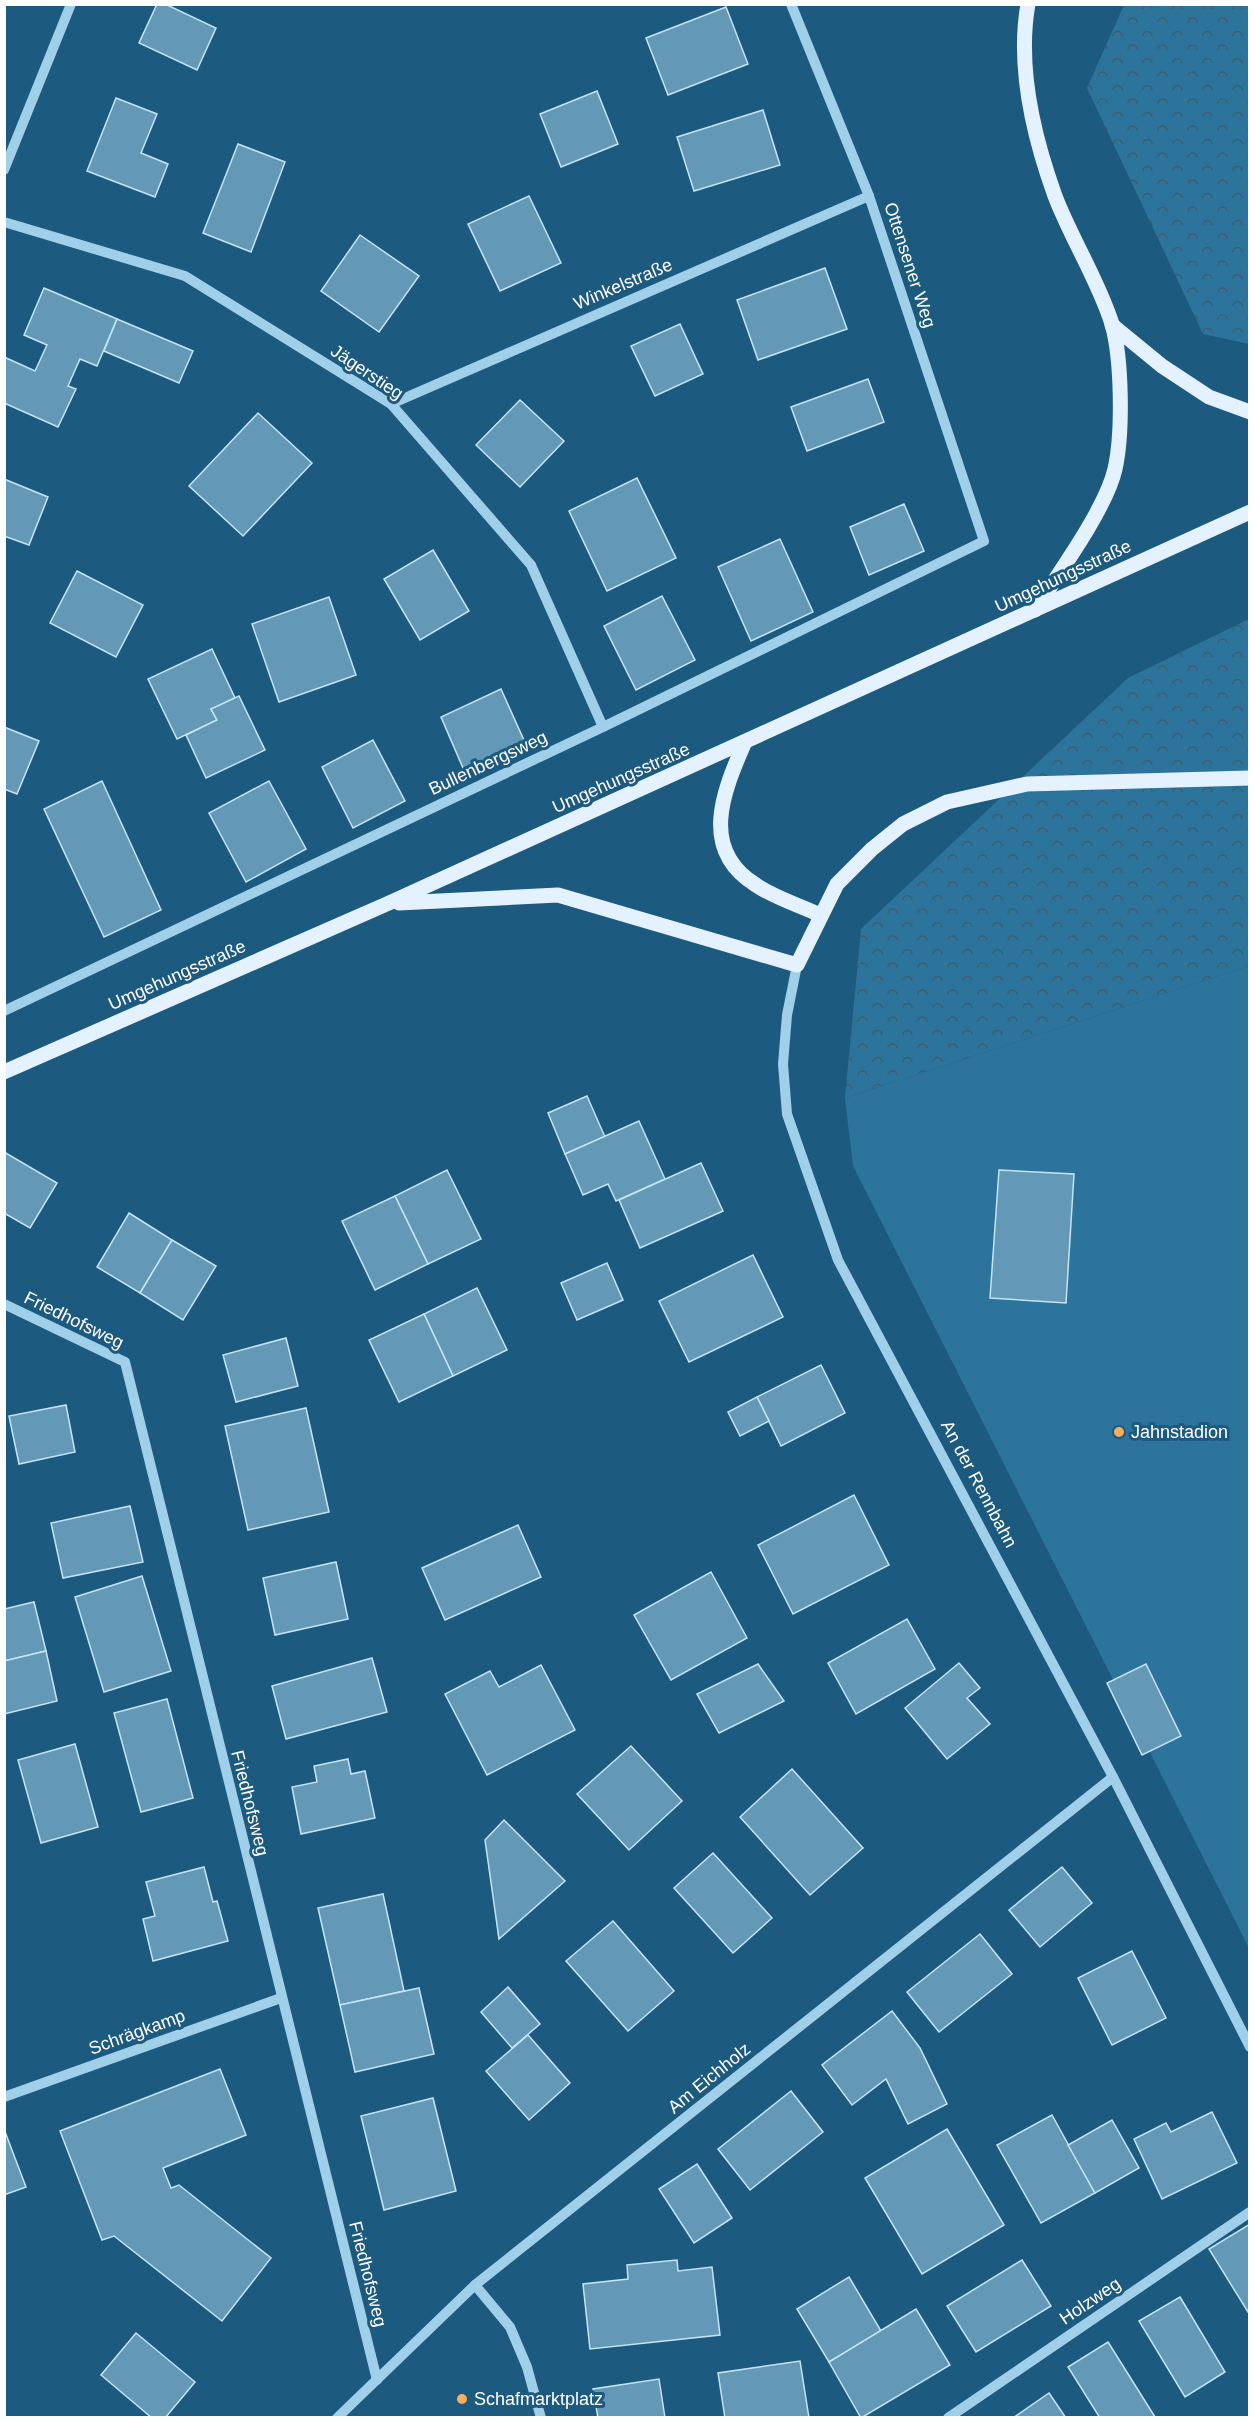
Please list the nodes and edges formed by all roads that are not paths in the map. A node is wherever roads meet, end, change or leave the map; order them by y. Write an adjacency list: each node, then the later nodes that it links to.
1 (71, 4): 4 (street)
2 (791, 4): 5 (street, Ottensener Weg)
3 (1028, 4): 7 (main road)
4 (4, 170)
5 (869, 196): 8 (street, Winkelstraße); 11 (street, Ottensener Weg)
6 (4, 222): 8 (street, Jägerstieg)
7 (1112, 325): 9 (main road); 12 (main road)
8 (391, 404): 13 (street, Jägerstieg)
9 (1250, 412)
10 (1250, 512): 12 (main road, Umgehungsstraße)
11 (984, 541): 13 (street, Bullenbergsweg)
12 (1035, 610): 14 (main road, Umgehungsstraße)
13 (603, 727): 19 (street, Bullenbergsweg)
14 (744, 744): 16 (main road, Umgehungsstraße); 17 (main road)
15 (1250, 778): 17 (main road, An der Rennbahn)
16 (389, 903): 18 (main road); 20 (main road, Umgehungsstraße)
17 (820, 915): 18 (main road, An der Rennbahn)
18 (797, 965): 22 (street, An der Rennbahn)
19 (4, 1011)
20 (4, 1072)
21 (4, 1304): 23 (street, Friedhofsweg)
22 (1113, 1777): 24 (street, An der Rennbahn); 27 (street, Am Eichholz)
23 (281, 1998): 25 (street, Schrägkamp); 28 (street, Friedhofsweg)
24 (1250, 2047)
25 (4, 2097)
26 (1250, 2212): 31 (street, Holzweg)
27 (475, 2285): 28 (street, Am Eichholz); 30 (street)
28 (377, 2380): 29 (street, Am Eichholz)
29 (337, 2418)
30 (542, 2418)
31 (948, 2418)

